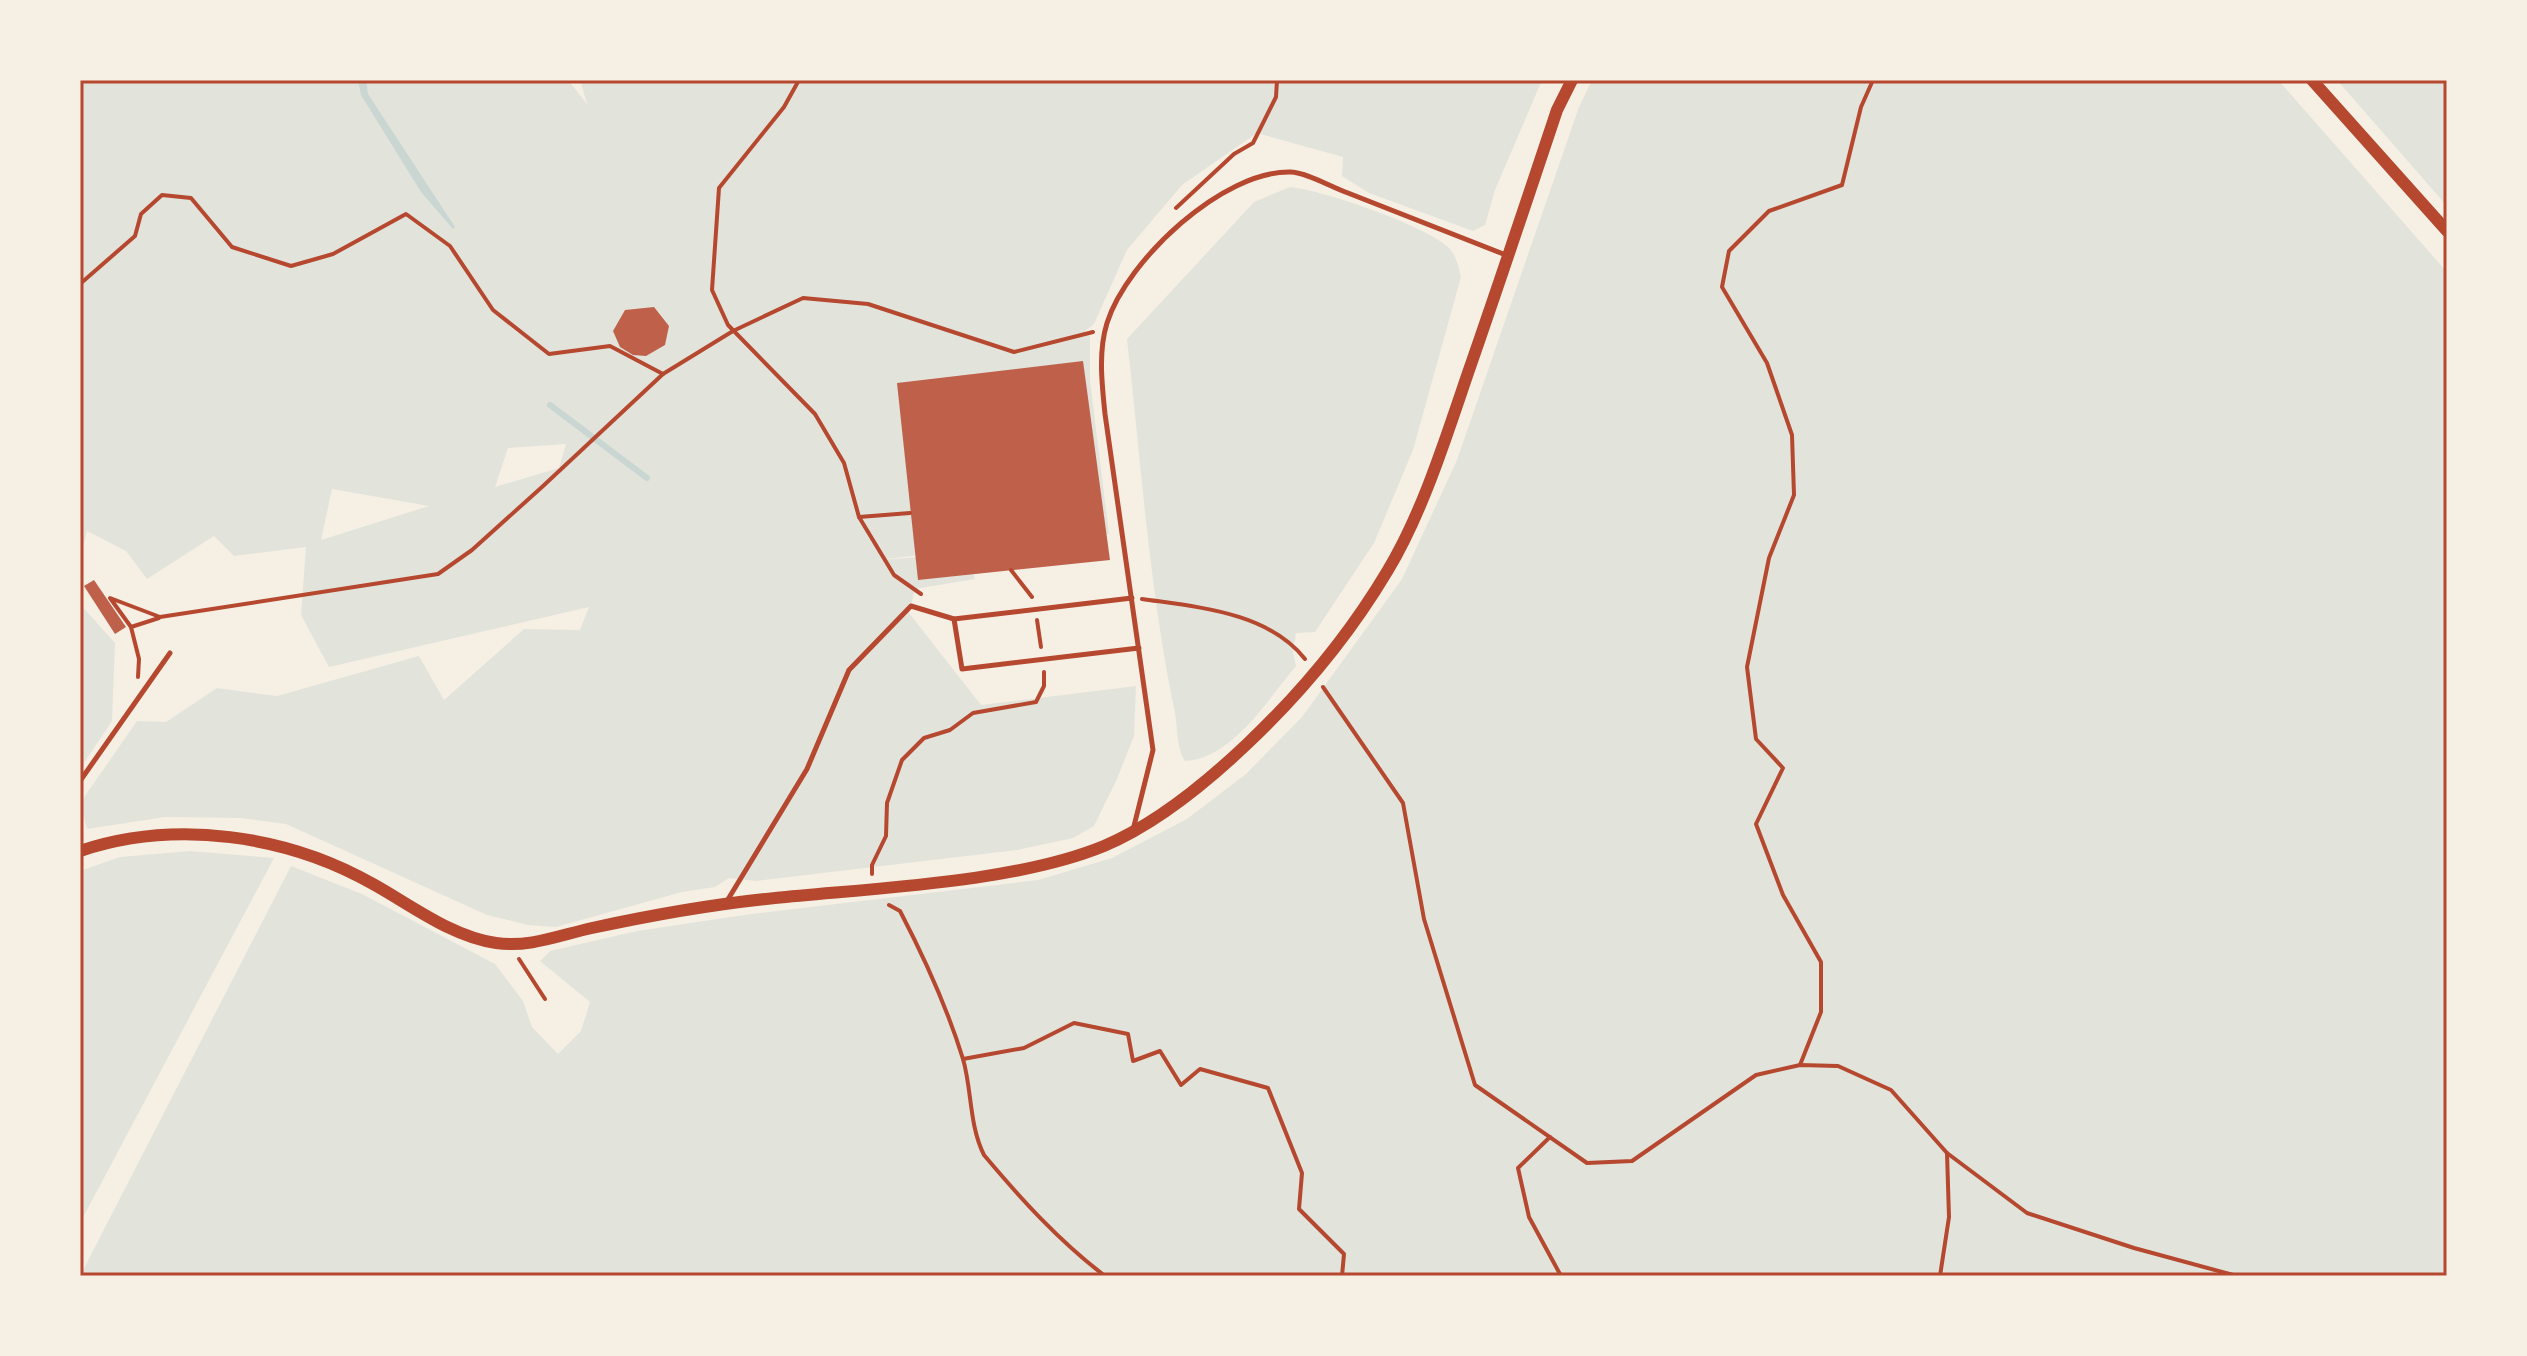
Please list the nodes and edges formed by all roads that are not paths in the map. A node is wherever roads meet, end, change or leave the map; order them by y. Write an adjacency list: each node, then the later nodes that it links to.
1 (1572, 80): 4 (street)
2 (2312, 80): 3 (street)
3 (2447, 231)
4 (1508, 256): 5 (lane); 10 (street)
5 (1132, 598): 6 (lane); 7 (lane)
6 (954, 619): 7 (lane); 12 (lane)
7 (1139, 648): 10 (lane)
8 (170, 653): 9 (lane)
9 (80, 781)
10 (1133, 831): 12 (street)
11 (80, 851): 12 (street)
12 (726, 903)

